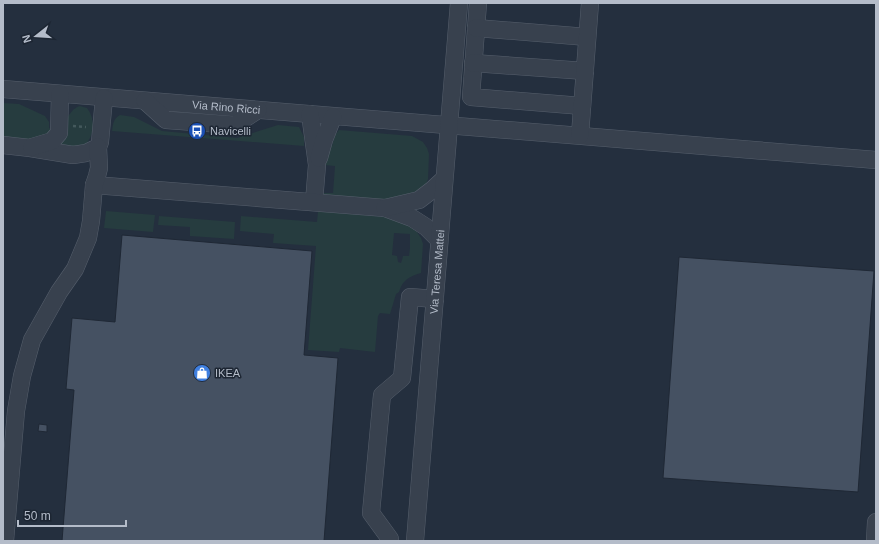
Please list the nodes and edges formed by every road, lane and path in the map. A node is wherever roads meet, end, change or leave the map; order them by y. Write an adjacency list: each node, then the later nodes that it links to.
1 (459, 3): 14 (street, Via Teresa Mattei)
2 (478, 3): 4 (street)
3 (590, 3): 5 (street)
4 (476, 28): 5 (street); 6 (street)
5 (587, 37): 7 (street)
6 (474, 63): 7 (street); 11 (street)
7 (585, 71): 11 (street)
8 (3, 89): 9 (street, Via Rino Ricci)
9 (60, 94): 10 (street, Via Rino Ricci); 20 (street)
10 (104, 98): 12 (street, Via Rino Ricci); 19 (street)
11 (582, 106): 17 (street)
12 (310, 114): 13 (street, Via Rino Ricci); 22 (street)
13 (333, 117): 14 (street, Via Rino Ricci); 22 (street)
14 (449, 124): 17 (street, Via Rino Ricci); 23 (street, Via Teresa Mattei)
15 (67, 126): 16 (path)
16 (87, 127)
17 (580, 135): 21 (street, Via Rino Ricci)
18 (3, 146): 20 (street)
19 (98, 147): 20 (street); 24 (street)
20 (30, 148)
21 (876, 160)
22 (317, 165): 25 (street)
23 (444, 179): 26 (street); 27 (street, Via Teresa Mattei)
24 (94, 185): 25 (street); 30 (street)
25 (314, 202): 26 (street)
26 (385, 208): 27 (street)
27 (439, 240): 28 (street, Via Teresa Mattei)
28 (434, 299): 31 (street); 32 (street, Via Teresa Mattei)
29 (876, 522): 33 (street)
30 (4, 541)
31 (390, 541)
32 (415, 541)
33 (875, 541)

